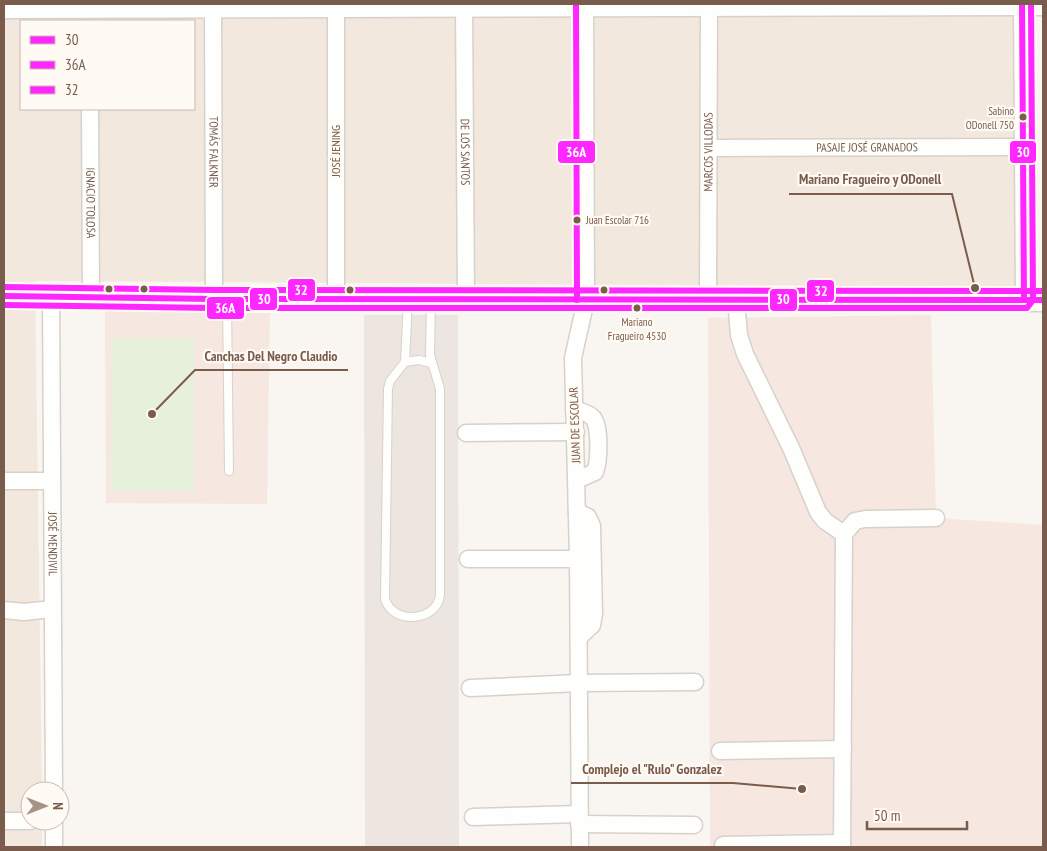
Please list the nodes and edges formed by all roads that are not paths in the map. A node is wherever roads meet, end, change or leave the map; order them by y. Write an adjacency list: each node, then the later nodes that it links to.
1 (1022, 5): 6 (street); 7 (street); 11 (street)
2 (213, 6): 3 (street); 9 (street); 19 (street, TOMÁS FALKNER)
3 (336, 6): 4 (street); 16 (street, JOSÉ JENING)
4 (464, 6): 5 (street); 20 (street, DE LOS SANTOS)
5 (585, 6): 6 (street); 21 (street, JUAN DE ESCOLAR)
6 (709, 6): 12 (street, MARCOS VILLODAS)
7 (1043, 7)
8 (4, 10): 9 (street)
9 (89, 11)
10 (90, 110): 15 (street, IGNACIO TOLOSA)
11 (1023, 147): 12 (street, PASAJE JOSÉ GRANADOS); 24 (street)
12 (709, 148): 22 (street, MARCOS VILLODAS)
13 (4, 296): 14 (main road)
14 (50, 296): 15 (main road); 33 (street, JOSÉ MENDIVIL)
15 (91, 297): 19 (main road)
16 (336, 298): 17 (main road); 19 (main road)
17 (408, 298): 18 (main road); 25 (lane)
18 (431, 298): 20 (main road); 26 (lane)
19 (220, 299): 30 (lane)
20 (466, 299): 21 (main road)
21 (586, 300): 22 (main road); 27 (street, JUAN DE ESCOLAR)
22 (708, 300): 23 (main road)
23 (736, 300): 24 (main road); 36 (street)
24 (1034, 300)
25 (405, 362): 26 (lane); 26 (lane)
26 (431, 363)
27 (574, 409): 28 (street, JUAN DE ESCOLAR); 31 (street)
28 (576, 432): 29 (street); 31 (street, JUAN DE ESCOLAR)
29 (466, 433)
30 (229, 471)
31 (576, 480): 34 (street, JUAN DE ESCOLAR)
32 (4, 481): 33 (street)
33 (52, 481): 39 (street, JOSÉ MENDIVIL)
34 (577, 512): 38 (street, JUAN DE ESCOLAR); 41 (street)
35 (936, 518): 36 (street)
36 (844, 534): 45 (street)
37 (468, 559): 38 (street)
38 (578, 559): 41 (street, JUAN DE ESCOLAR)
39 (52, 609): 40 (street); 47 (street, JOSÉ MENDIVIL)
40 (4, 610)
41 (578, 637): 42 (street, JUAN DE ESCOLAR)
42 (579, 682): 43 (street); 44 (street); 49 (street, JUAN DE ESCOLAR)
43 (695, 682)
44 (470, 688)
45 (843, 749): 46 (street); 55 (street)
46 (720, 751)
47 (54, 781)
48 (473, 817): 49 (street)
49 (579, 819): 52 (street); 57 (street, JUAN DE ESCOLAR)
50 (4, 821): 51 (street)
51 (20, 821)
52 (694, 825)
53 (54, 831): 56 (street)
54 (723, 845): 55 (street)
55 (842, 845)
56 (54, 847)
57 (580, 847)

